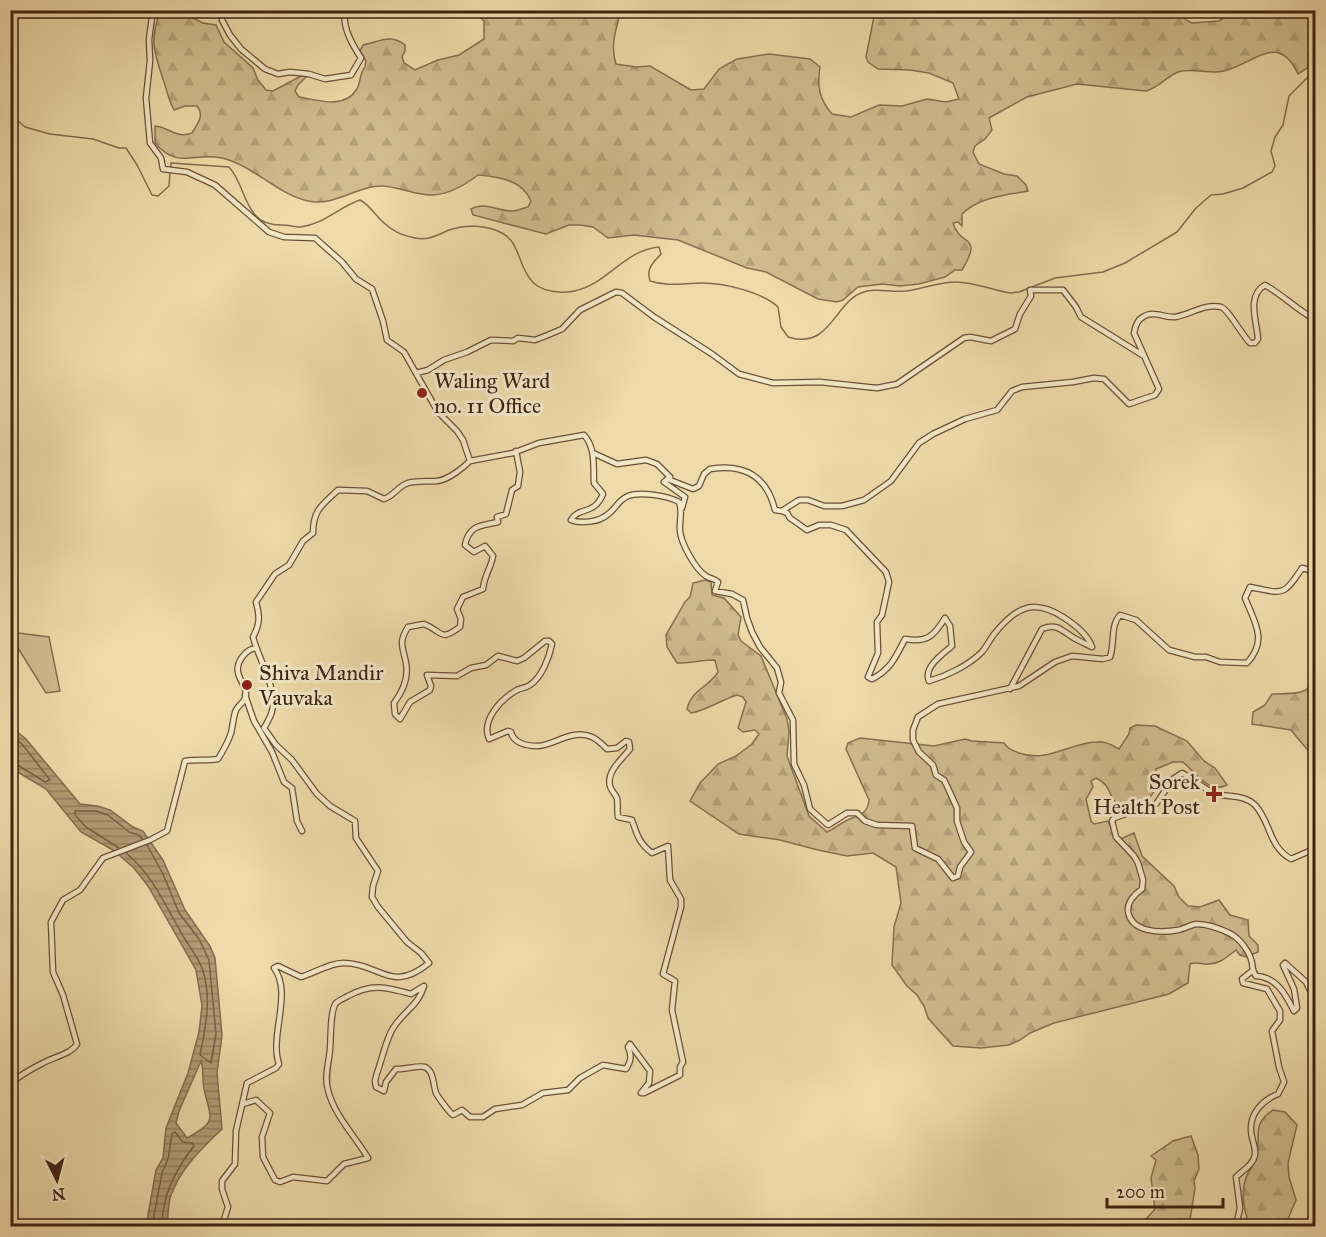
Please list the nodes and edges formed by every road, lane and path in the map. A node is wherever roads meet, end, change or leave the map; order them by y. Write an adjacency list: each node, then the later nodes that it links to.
1 (153, 10): 6 (street)
2 (223, 10): 3 (street)
3 (345, 10)
4 (1316, 320): 5 (street)
5 (1144, 356): 6 (street); 12 (street)
6 (416, 372): 9 (street)
7 (516, 451): 8 (street); 9 (street); 22 (street)
8 (593, 453): 10 (street); 11 (street)
9 (470, 460): 14 (street)
10 (670, 477): 11 (street); 12 (street)
11 (682, 508): 15 (street)
12 (782, 511): 15 (street)
13 (1316, 576): 15 (street)
14 (256, 648): 16 (street); 22 (street)
15 (1010, 689)
16 (245, 695): 17 (street); 21 (street)
17 (302, 831)
18 (1316, 853): 19 (street)
19 (1252, 971): 20 (street); 24 (street)
20 (1316, 990)
21 (10, 1084)
22 (243, 1104): 23 (street)
23 (222, 1227)
24 (1236, 1227)

